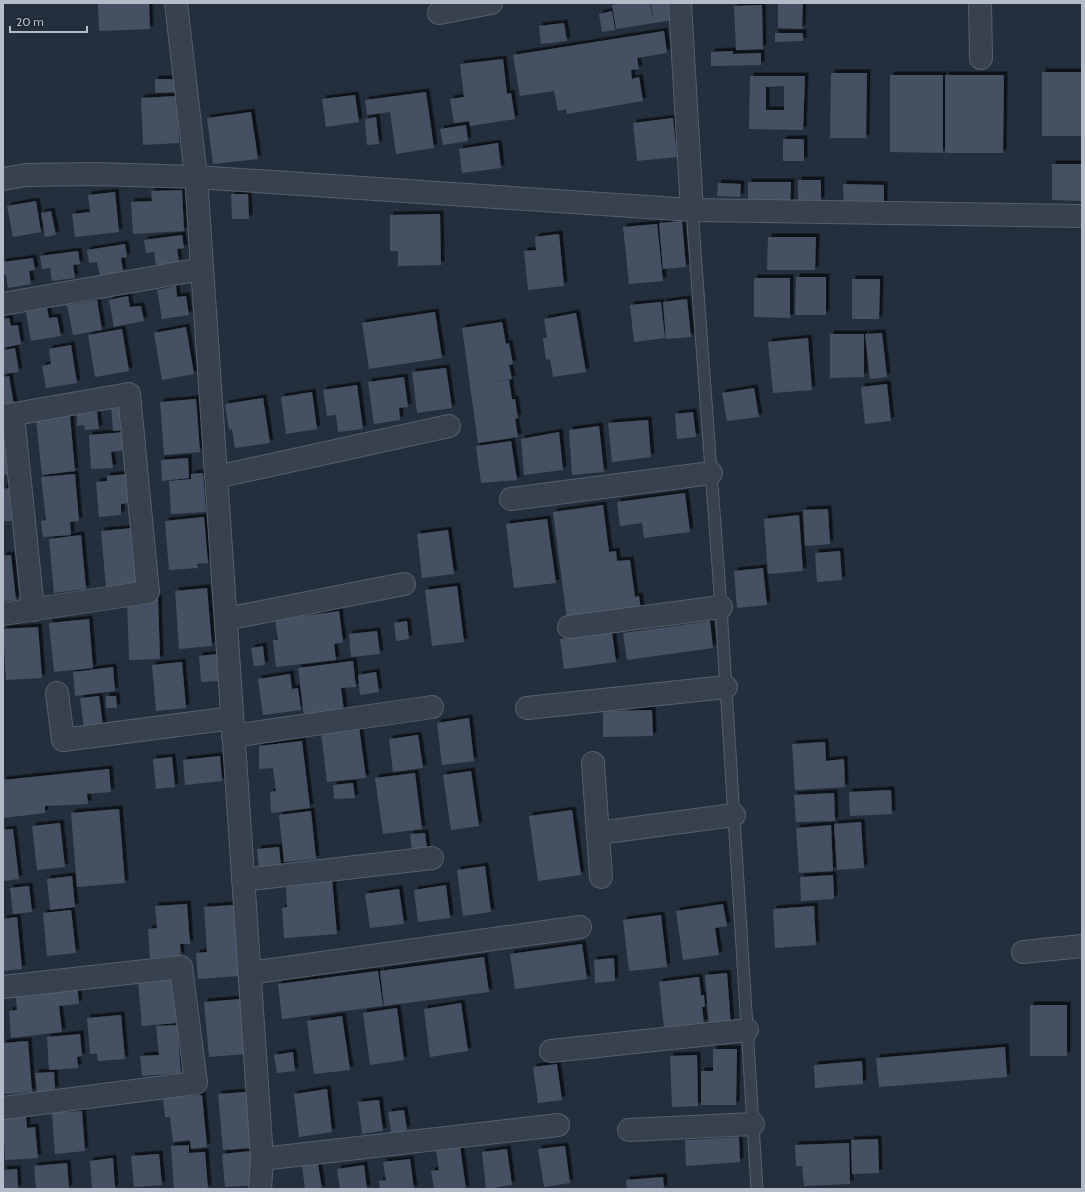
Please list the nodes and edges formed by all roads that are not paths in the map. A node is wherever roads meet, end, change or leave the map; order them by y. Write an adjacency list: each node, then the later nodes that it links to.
1 (176, 3): 7 (street)
2 (491, 3): 5 (street)
3 (680, 3): 9 (street)
4 (980, 3): 6 (street)
5 (439, 13)
6 (981, 58)
7 (196, 177): 8 (street); 9 (street); 11 (street)
8 (3, 179)
9 (692, 210): 10 (street); 15 (lane)
10 (1082, 216)
11 (202, 269): 12 (street); 16 (street)
12 (3, 304)
13 (8, 415): 20 (street); 20 (street)
14 (449, 426): 16 (street)
15 (711, 473): 17 (street); 19 (lane)
16 (216, 477): 22 (street)
17 (511, 499)
18 (404, 584): 22 (street)
19 (721, 607): 23 (street); 24 (lane)
20 (33, 610): 21 (street)
21 (3, 614)
22 (226, 619): 28 (street)
23 (569, 627)
24 (726, 687): 27 (street); 30 (lane)
25 (57, 693): 28 (street)
26 (432, 707): 28 (street)
27 (527, 708)
28 (233, 727): 34 (street)
29 (594, 764): 31 (street)
30 (734, 815): 31 (street); 40 (lane)
31 (598, 832): 33 (street)
32 (432, 858): 34 (street)
33 (601, 877)
34 (243, 880): 38 (street)
35 (580, 927): 38 (street)
36 (1082, 946): 37 (street)
37 (1023, 952)
38 (249, 973): 46 (street)
39 (3, 987): 42 (street)
40 (747, 1030): 41 (street); 43 (lane)
41 (551, 1051)
42 (3, 1108)
43 (753, 1124): 45 (street); 48 (lane)
44 (558, 1125): 46 (street)
45 (629, 1130)
46 (262, 1159): 47 (street)
47 (260, 1189)
48 (757, 1189)

